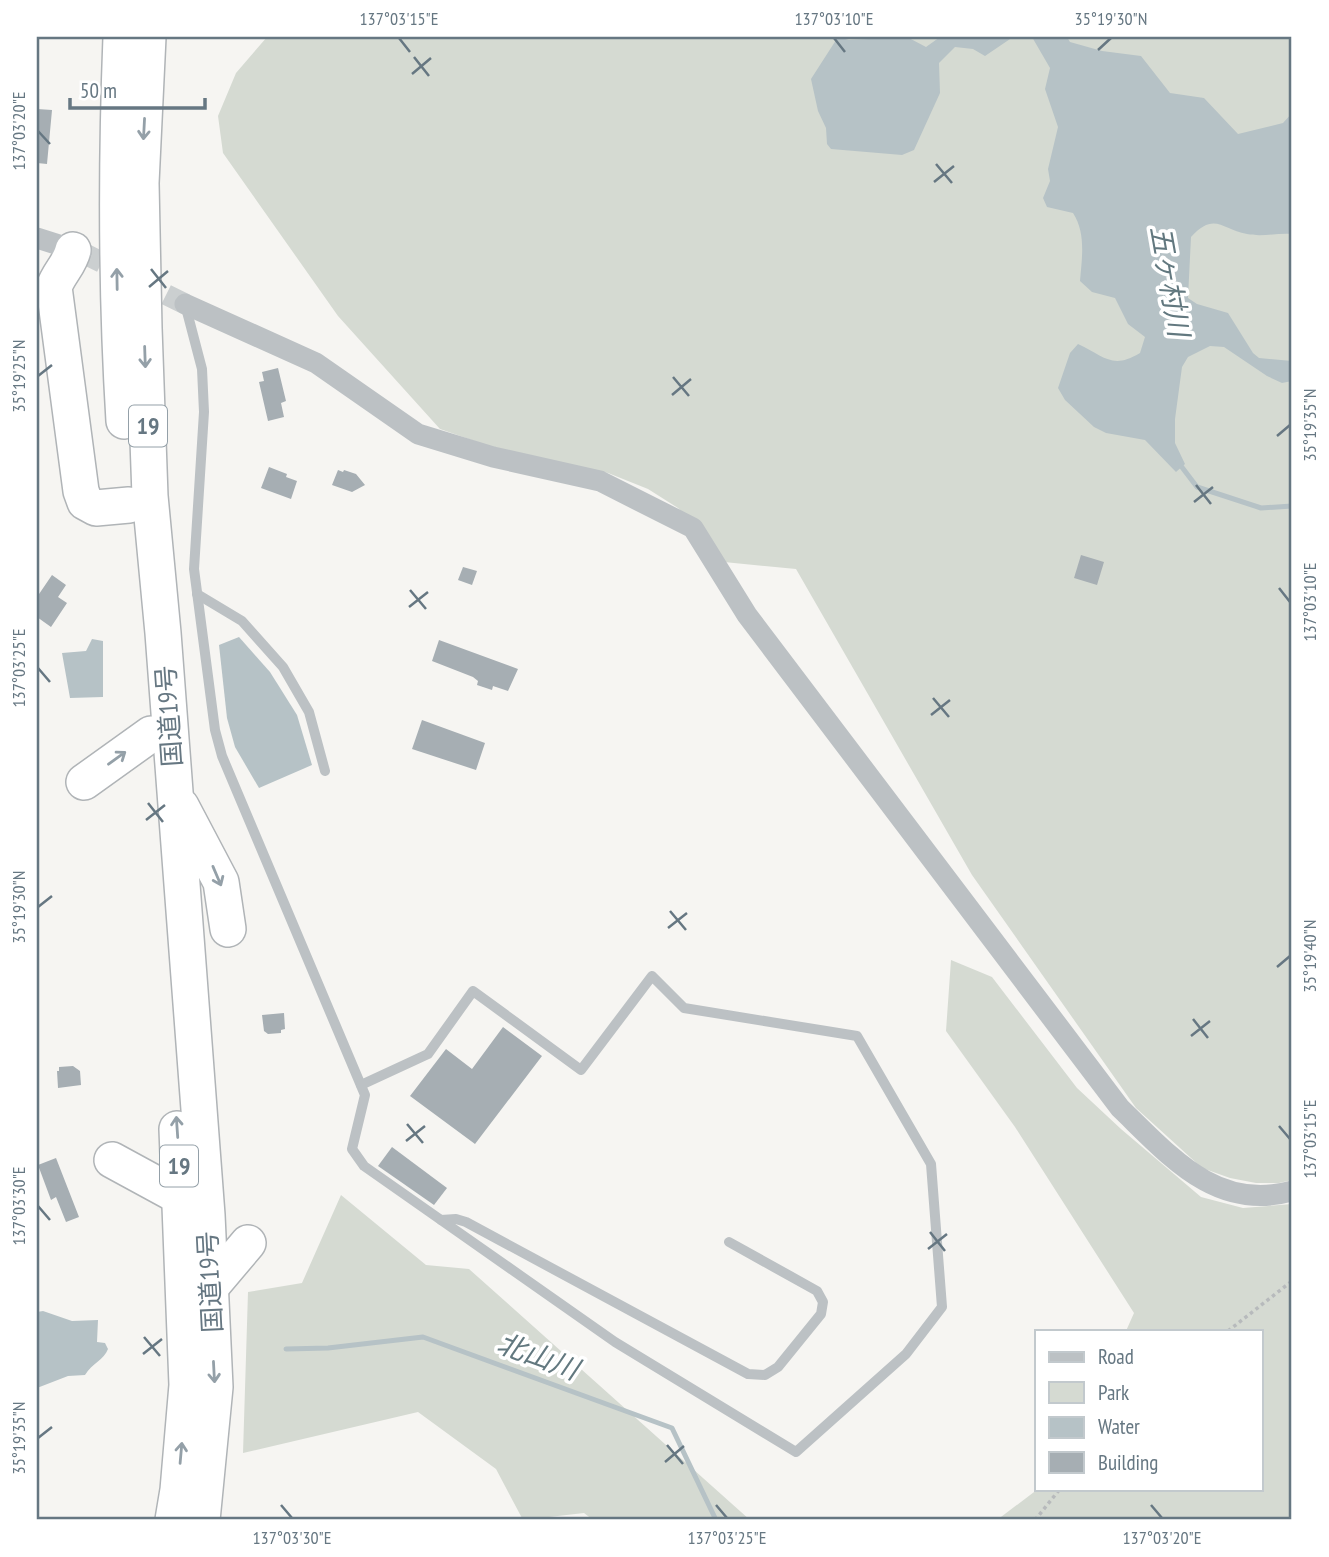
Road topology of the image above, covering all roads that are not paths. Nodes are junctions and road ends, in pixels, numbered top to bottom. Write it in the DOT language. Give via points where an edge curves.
graph roads {
  1 [pos="121,37"];
  2 [pos="148,37"];
  3 [pos="37,238"];
  4 [pos="78,251"];
  5 [pos="186,304"];
  6 [pos="129,505"];
  7 [pos="197,594"];
  8 [pos="151,734"];
  9 [pos="325,771"];
  10 [pos="84,782"];
  11 [pos="175,794"];
  12 [pos="228,929"];
  13 [pos="361,1085"];
  14 [pos="112,1160"];
  15 [pos="1292,1191"];
  16 [pos="180,1197"];
  17 [pos="441,1220"];
  18 [pos="729,1242"];
  19 [pos="248,1243"];
  20 [pos="210,1288"];
  21 [pos="173,1520"];
  22 [pos="202,1520"];
  6 -- 1 [label="highway, 国道19号 / 19, one-way" via="118,325 116,164"];
  2 -- 11 [label="highway, 国道19号 / 19, one-way" via="141,183 144,328 150,496"];
  3 -- 4 [label="street"];
  4 -- 6 [label="highway" via="54,287 81,491 85,502 96,508"];
  5 -- 7 [label="lane" via="202,369 204,412 194,569"];
  5 -- 15 [label="street" via="316,363 418,434 493,457 600,481 693,528 747,615 1120,1108 1204,1182 1237,1193 1274,1196"];
  6 -- 8 [label="highway, 国道19号 / 19"];
  7 -- 9 [label="lane" via="242,621 283,667 309,712"];
  7 -- 13 [label="lane" via="222,756"];
  10 -- 8 [label="highway, one-way"];
  16 -- 8 [label="highway, 国道19号 / 19, one-way"];
  11 -- 12 [label="highway, one-way" via="221,882"];
  11 -- 20 [label="highway, 国道19号 / 19"];
  13 -- 17 [label="lane" via="365,1095 352,1149 364,1166"];
  13 -- 17 [label="lane" via="428,1054 474,991 581,1070 652,975 684,1008 857,1036 931,1164 942,1307 906,1354 796,1452 615,1342"];
  14 -- 16 [label="highway"];
  21 -- 16 [label="highway, 国道19号 / 19, one-way" via="187,1385"];
  17 -- 18 [label="lane" via="466,1222 748,1374 765,1375 778,1367 821,1314 823,1302 817,1291"];
  19 -- 20 [label="highway"];
  20 -- 22 [label="highway, 国道19号 / 19, one-way" via="215,1387"];
}
